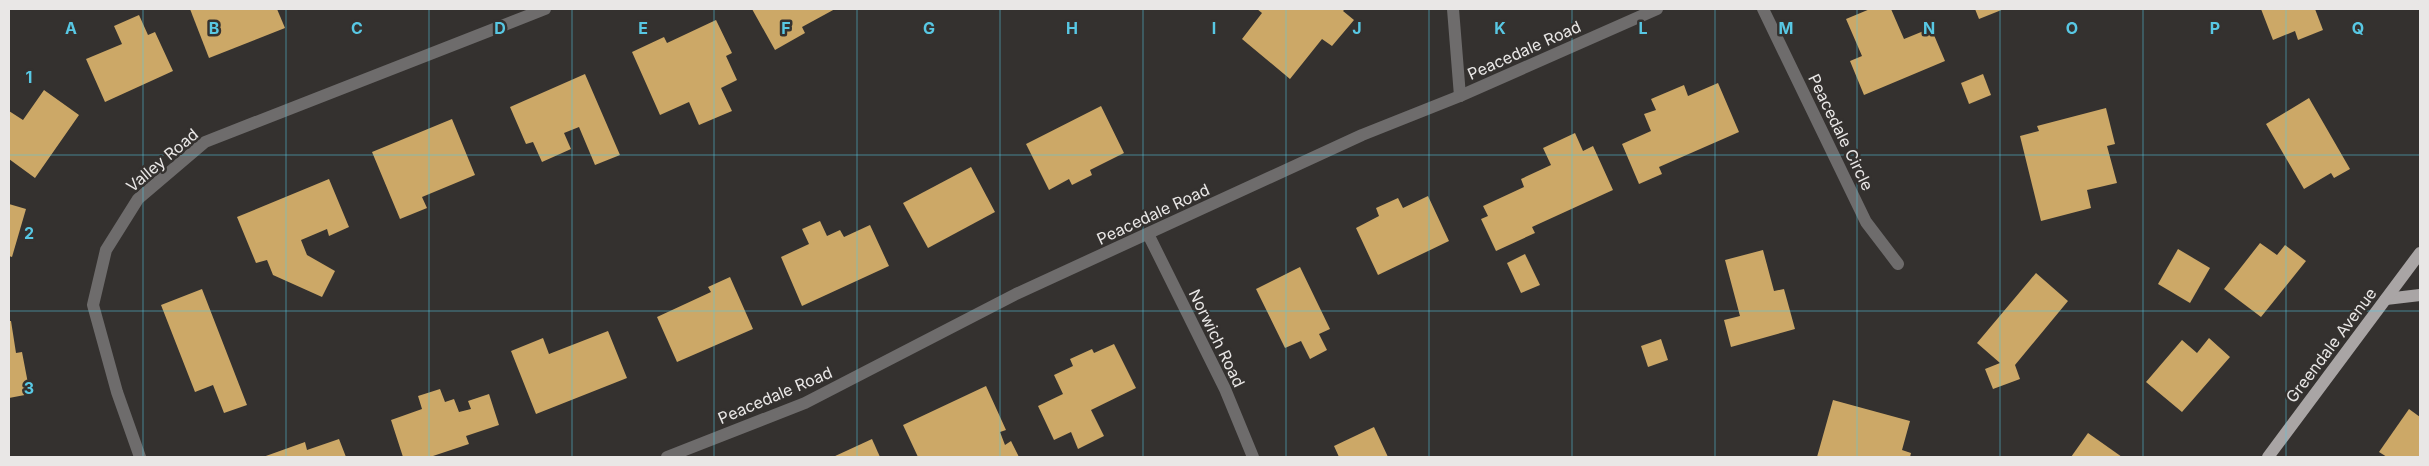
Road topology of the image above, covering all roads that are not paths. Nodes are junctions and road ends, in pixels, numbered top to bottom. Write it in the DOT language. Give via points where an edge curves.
graph roads {
  1 [pos="545,9"];
  2 [pos="1453,9"];
  3 [pos="1657,9"];
  4 [pos="1764,9"];
  5 [pos="1460,96"];
  6 [pos="1148,234"];
  7 [pos="2420,253"];
  8 [pos="1898,264"];
  9 [pos="2420,295"];
  10 [pos="2386,299"];
  11 [pos="140,457"];
  12 [pos="667,457"];
  13 [pos="1253,457"];
  14 [pos="2268,457"];
  1 -- 11 [label="street, Valley Road" via="205,142 138,199 106,250 92,305"];
  2 -- 5 [label="street"];
  3 -- 5 [label="street, Peacedale Road"];
  4 -- 8 [label="street, Peacedale Circle" via="1866,222"];
  5 -- 6 [label="street, Peacedale Road" via="1362,135"];
  6 -- 12 [label="street, Peacedale Road" via="1016,294 805,403"];
  6 -- 13 [label="street, Norwich Road" via="1225,389"];
  7 -- 10 [label="main road, Greendale Avenue"];
  9 -- 10 [label="main road"];
  10 -- 14 [label="main road, Greendale Avenue"];
}
